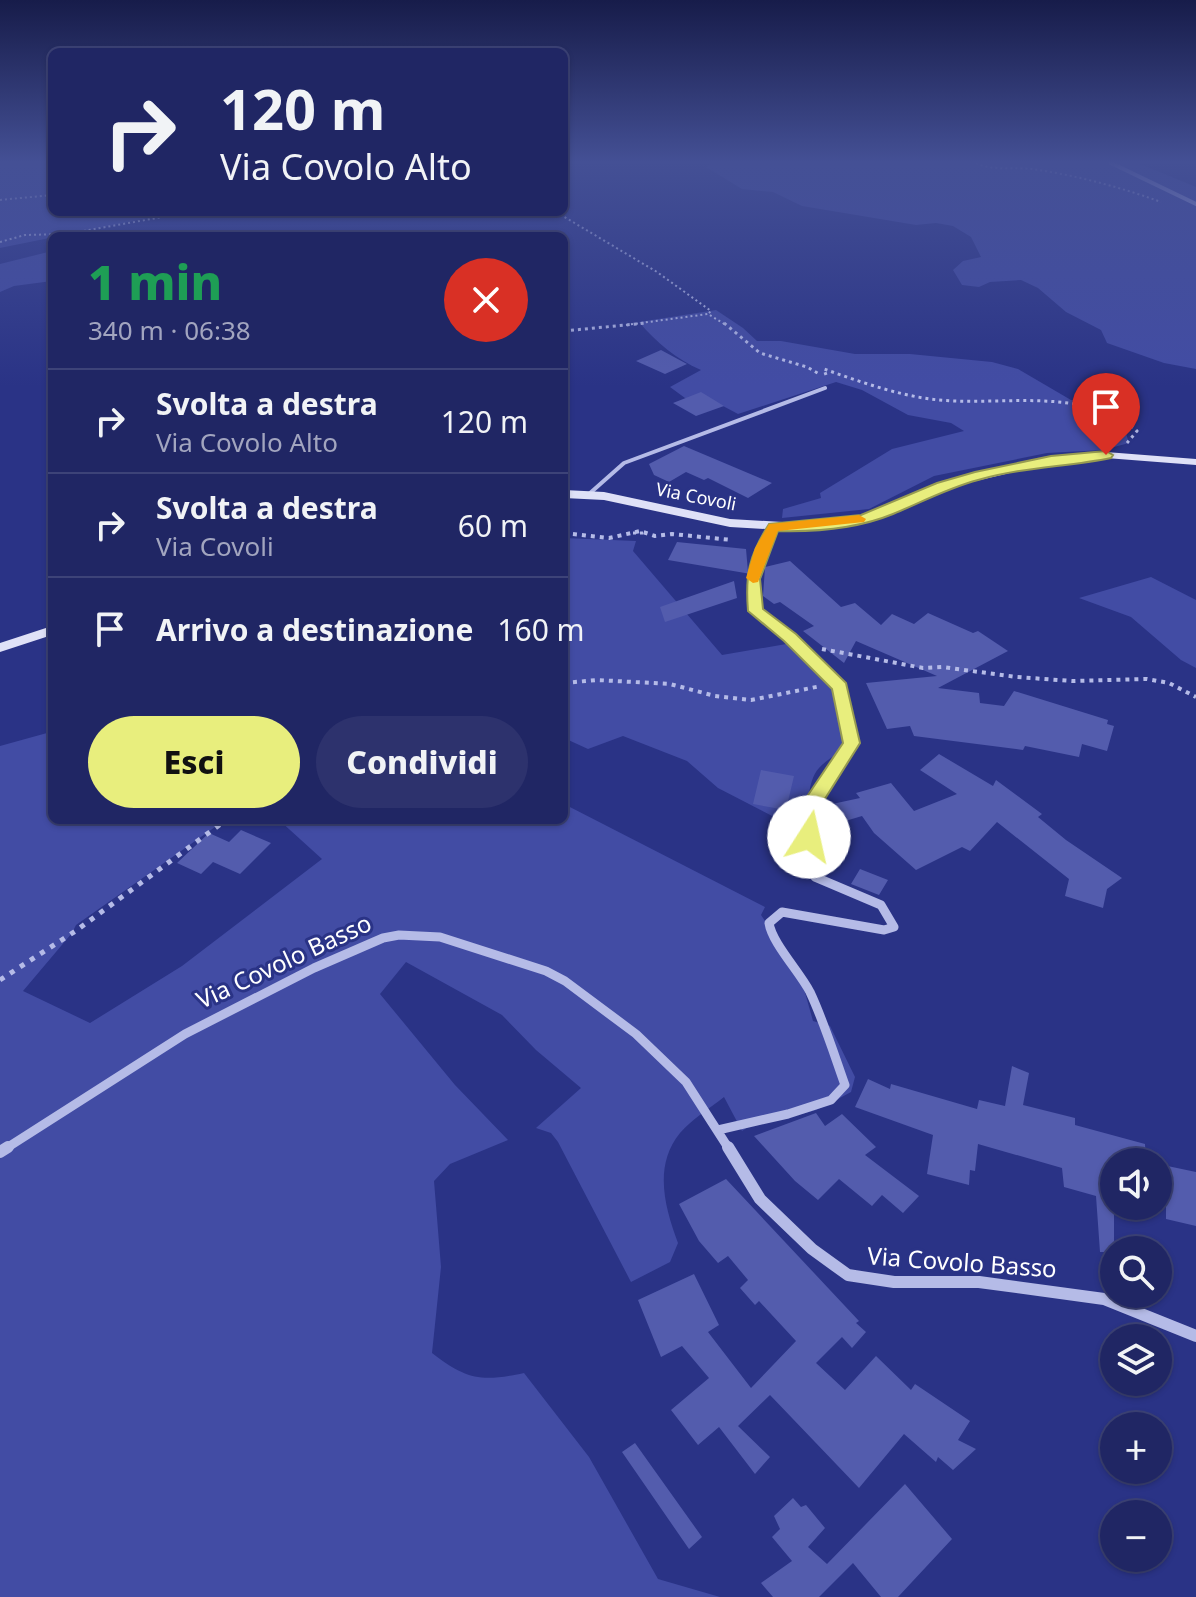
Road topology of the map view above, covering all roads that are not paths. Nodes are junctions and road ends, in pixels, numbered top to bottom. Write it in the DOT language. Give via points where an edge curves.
graph roads {
  1 [pos="825,388"];
  2 [pos="1196,462"];
  3 [pos="568,494"];
  4 [pos="589,494"];
  5 [pos="774,527"];
  6 [pos="48,631"];
  7 [pos="0,648"];
  8 [pos="718,1130"];
  9 [pos="0,1152"];
  10 [pos="1196,1336"];
  1 -- 4 [label="lane" via="624,463"];
  2 -- 5 [label="street, Via Covoli" via="1106,455 1042,462 942,486 862,519"];
  3 -- 4 [label="street, Via Covoli"];
  4 -- 5 [label="street, Via Covoli"];
  5 -- 8 [label="street" via="753,579 756,611 840,687 852,743 814,801 806,855 815,877 881,905 894,927 884,930 782,912 769,923 770,936 793,960 816,1002 845,1085 831,1100"];
  6 -- 7 [label="street"];
  8 -- 9 [label="street, Via Covolo Basso" via="686,1082 660,1055 565,981 451,939 399,935 361,945 185,1034"];
  8 -- 10 [label="street, Via Covolo Basso" via="760,1199 848,1275 894,1282 979,1282 1104,1299"];
}
